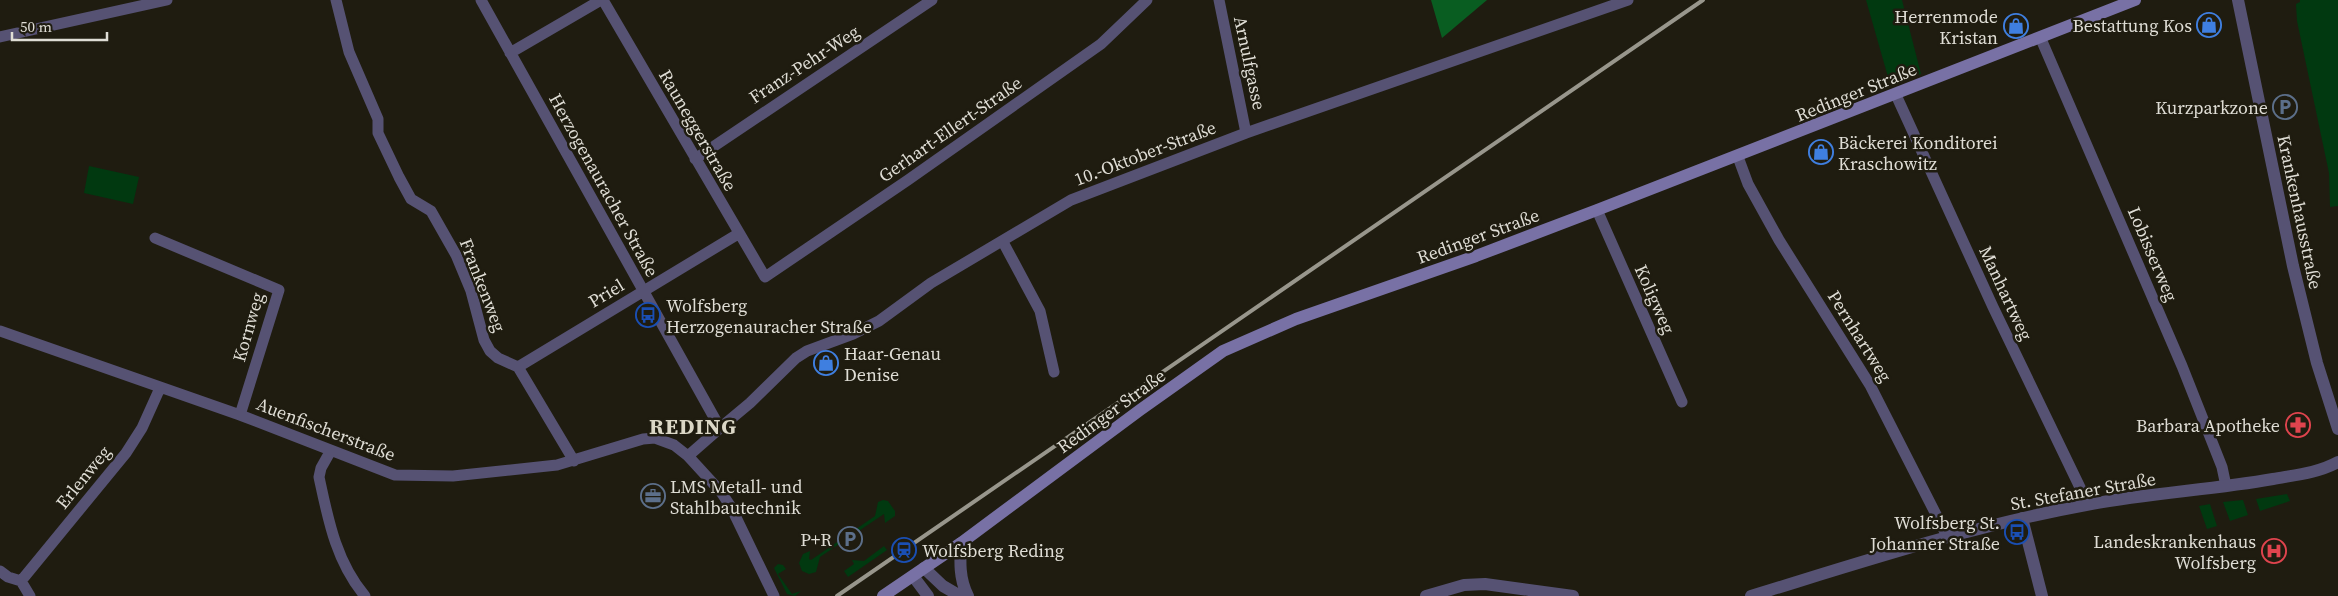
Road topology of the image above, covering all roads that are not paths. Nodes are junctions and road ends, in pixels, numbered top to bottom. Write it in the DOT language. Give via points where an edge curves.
graph roads {
  1 [pos="167,0"];
  2 [pos="336,0"];
  3 [pos="481,0"];
  4 [pos="602,0"];
  5 [pos="932,0"];
  6 [pos="1147,0"];
  7 [pos="1219,0"];
  8 [pos="1628,0"];
  9 [pos="2135,0"];
  10 [pos="2238,0"];
  11 [pos="0,37"];
  12 [pos="2041,38"];
  13 [pos="510,53"];
  14 [pos="1896,95"];
  15 [pos="1246,132"];
  16 [pos="1738,157"];
  17 [pos="695,159"];
  18 [pos="1597,210"];
  19 [pos="738,234"];
  20 [pos="155,238"];
  21 [pos="1003,242"];
  22 [pos="764,277"];
  23 [pos="644,291"];
  24 [pos="0,331"];
  25 [pos="518,367"];
  26 [pos="1054,372"];
  27 [pos="160,388"];
  28 [pos="1682,402"];
  29 [pos="240,415"];
  30 [pos="720,428"];
  31 [pos="2338,429"];
  32 [pos="330,452"];
  33 [pos="688,456"];
  34 [pos="574,461"];
  35 [pos="2338,462"];
  36 [pos="2226,486"];
  37 [pos="2088,504"];
  38 [pos="2022,518"];
  39 [pos="1947,536"];
  40 [pos="961,543"];
  41 [pos="924,568"];
  42 [pos="0,572"];
  43 [pos="912,576"];
  44 [pos="21,581"];
  45 [pos="30,596"];
  46 [pos="365,596"];
  47 [pos="774,596"];
  48 [pos="882,596"];
  49 [pos="928,596"];
  50 [pos="960,596"];
  51 [pos="968,596"];
  52 [pos="1426,596"];
  53 [pos="1573,596"];
  54 [pos="1751,596"];
  55 [pos="2042,596"];
  1 -- 11 [label="street"];
  2 -- 25 [label="street, Frankenweg" via="349,52 378,119 378,133 399,177 411,200 431,211 456,255 490,351"];
  3 -- 13 [label="street, Herzogenauracher Straße"];
  4 -- 13 [label="street"];
  4 -- 17 [label="street, Rauneggerstraße"];
  5 -- 17 [label="street, Franz-Pehr-Weg"];
  6 -- 22 [label="street, Gerhart-Ellert-Straße" via="1100,44"];
  7 -- 15 [label="street, Arnulfgasse"];
  8 -- 15 [label="street, 10.-Oktober-Straße"];
  9 -- 12 [label="main road, Redinger Straße"];
  10 -- 31 [label="street, Krankenhausstraße" via="2293,266 2317,363"];
  12 -- 14 [label="main road, Redinger Straße"];
  12 -- 36 [label="street, Lobisserweg" via="2182,366 2222,467"];
  13 -- 23 [label="street, Herzogenauracher Straße"];
  14 -- 16 [label="main road, Redinger Straße"];
  14 -- 37 [label="street, Manhartweg" via="1993,308"];
  15 -- 21 [label="street, 10.-Oktober-Straße" via="1071,200"];
  16 -- 18 [label="main road, Redinger Straße"];
  16 -- 39 [label="street, Pernhartweg" via="1748,184 1779,240 1870,385 1902,443"];
  17 -- 19 [label="street, Rauneggerstraße"];
  18 -- 28 [label="street, Koligweg"];
  18 -- 40 [label="main road, Redinger Straße" via="1296,318 1223,351"];
  19 -- 22 [label="street, Rauneggerstraße"];
  19 -- 23 [label="street, Priel"];
  20 -- 29 [label="street, Kornweg" via="278,290"];
  21 -- 26 [label="street" via="1040,311"];
  21 -- 30 [label="street, 10.-Oktober-Straße" via="931,283 879,321 796,358"];
  23 -- 25 [label="street, Priel"];
  23 -- 30 [label="street, Herzogenauracher Straße"];
  24 -- 27 [label="street, Auenfischerstraße"];
  25 -- 34 [label="street"];
  27 -- 29 [label="street, Auenfischerstraße"];
  27 -- 44 [label="street, Erlenweg" via="142,428 126,453"];
  29 -- 32 [label="street, Auenfischerstraße"];
  30 -- 33 [label="street"];
  32 -- 34 [label="street, Auenfischerstraße" via="396,475 452,476"];
  32 -- 46 [label="street" via="319,477 332,537"];
  33 -- 34 [label="street, Auenfischerstraße" via="668,441 649,438"];
  33 -- 47 [label="street, Auenfischerstraße" via="731,506"];
  35 -- 36 [label="street, St. Stefaner Straße" via="2327,468"];
  36 -- 37 [label="street, St. Stefaner Straße"];
  37 -- 38 [label="street, St. Stefaner Straße"];
  38 -- 39 [label="street, St. Stefaner Straße"];
  38 -- 55 [label="street"];
  39 -- 54 [label="street, St. Stefaner Straße"];
  40 -- 41 [label="main road, Redinger Straße"];
  40 -- 51 [label="street" via="960,566"];
  41 -- 43 [label="main road, Redinger Straße"];
  41 -- 50 [label="street" via="943,586"];
  42 -- 44 [label="street"];
  43 -- 48 [label="main road, Redinger Straße"];
  43 -- 49 [label="street"];
  44 -- 45 [label="street"];
  52 -- 53 [label="street" via="1464,585 1485,584"];
}
